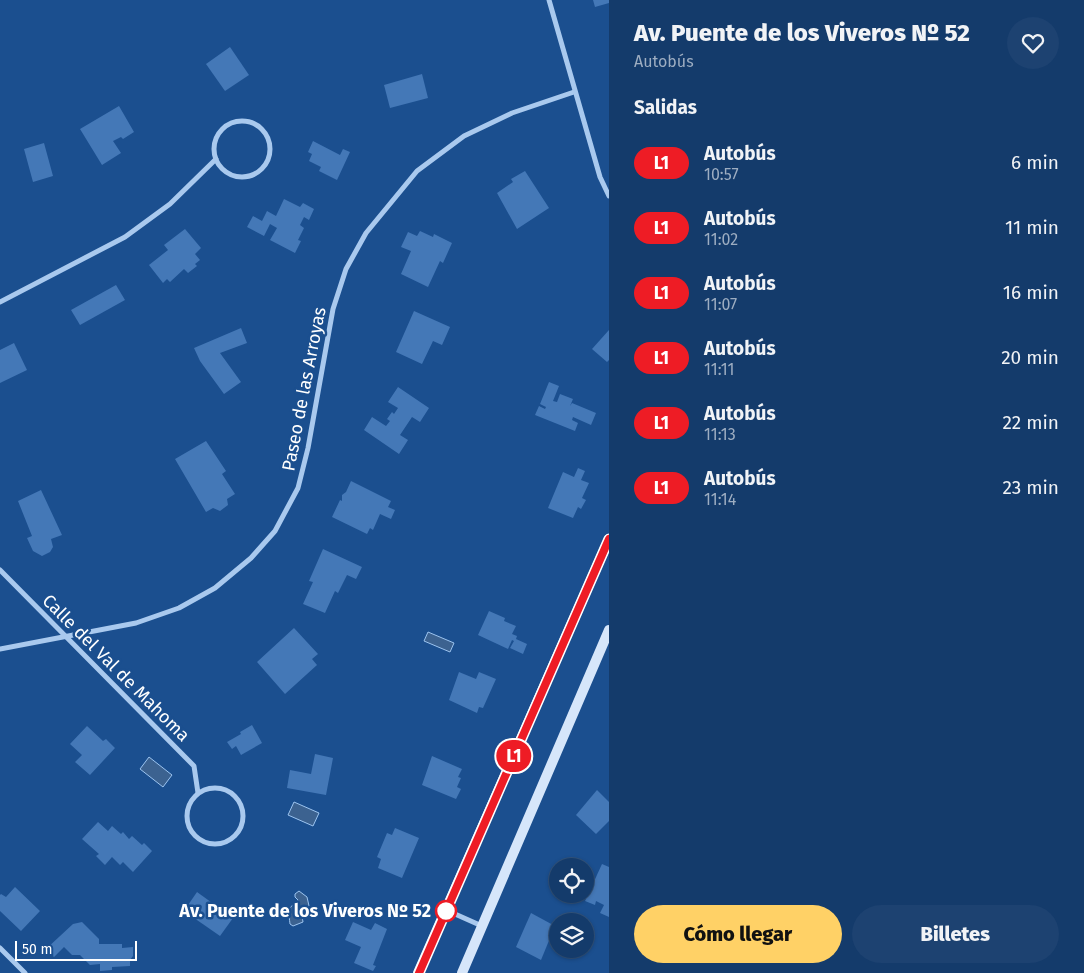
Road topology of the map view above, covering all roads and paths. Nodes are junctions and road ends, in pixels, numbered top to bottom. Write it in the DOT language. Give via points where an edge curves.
graph roads {
  1 [pos="548,0"];
  2 [pos="574,92"];
  3 [pos="216,159"];
  4 [pos="609,196"];
  5 [pos="0,302"];
  6 [pos="609,539"];
  7 [pos="605,560"];
  8 [pos="0,570"];
  9 [pos="609,630"];
  10 [pos="66,636"];
  11 [pos="0,649"];
  12 [pos="198,793"];
  13 [pos="446,910"];
  14 [pos="482,926"];
  15 [pos="0,948"];
  16 [pos="25,973"];
  17 [pos="418,973"];
  18 [pos="462,973"];
  1 -- 2 [label="street"];
  2 -- 4 [label="street" via="600,178"];
  2 -- 10 [label="street, Paseo de las Arroyas" via="512,113 464,136 417,171 366,234 346,269 333,309 298,488 275,531 251,558 215,588 179,608 136,623"];
  3 -- 3 [label="street" via="227,173 244,177 253,175 267,164 271,146 263,129 255,123 236,121 227,125 215,140"];
  3 -- 5 [label="street" via="170,204 125,237"];
  6 -- 7 [label="street"];
  7 -- 13 [label="street"];
  8 -- 10 [label="street, Calle del Val de Mahoma"];
  9 -- 14 [label="street"];
  10 -- 11 [label="street, Paseo de las Arroyas"];
  10 -- 12 [label="street, Calle del Val de Mahoma" via="194,766"];
  12 -- 12 [label="street" via="188,807 188,824 192,832 206,843 232,839 243,822 243,813 235,795 217,787"];
  13 -- 14 [label="street"];
  13 -- 17 [label="street"];
  14 -- 18 [label="street"];
  15 -- 16 [label="street"];
}
